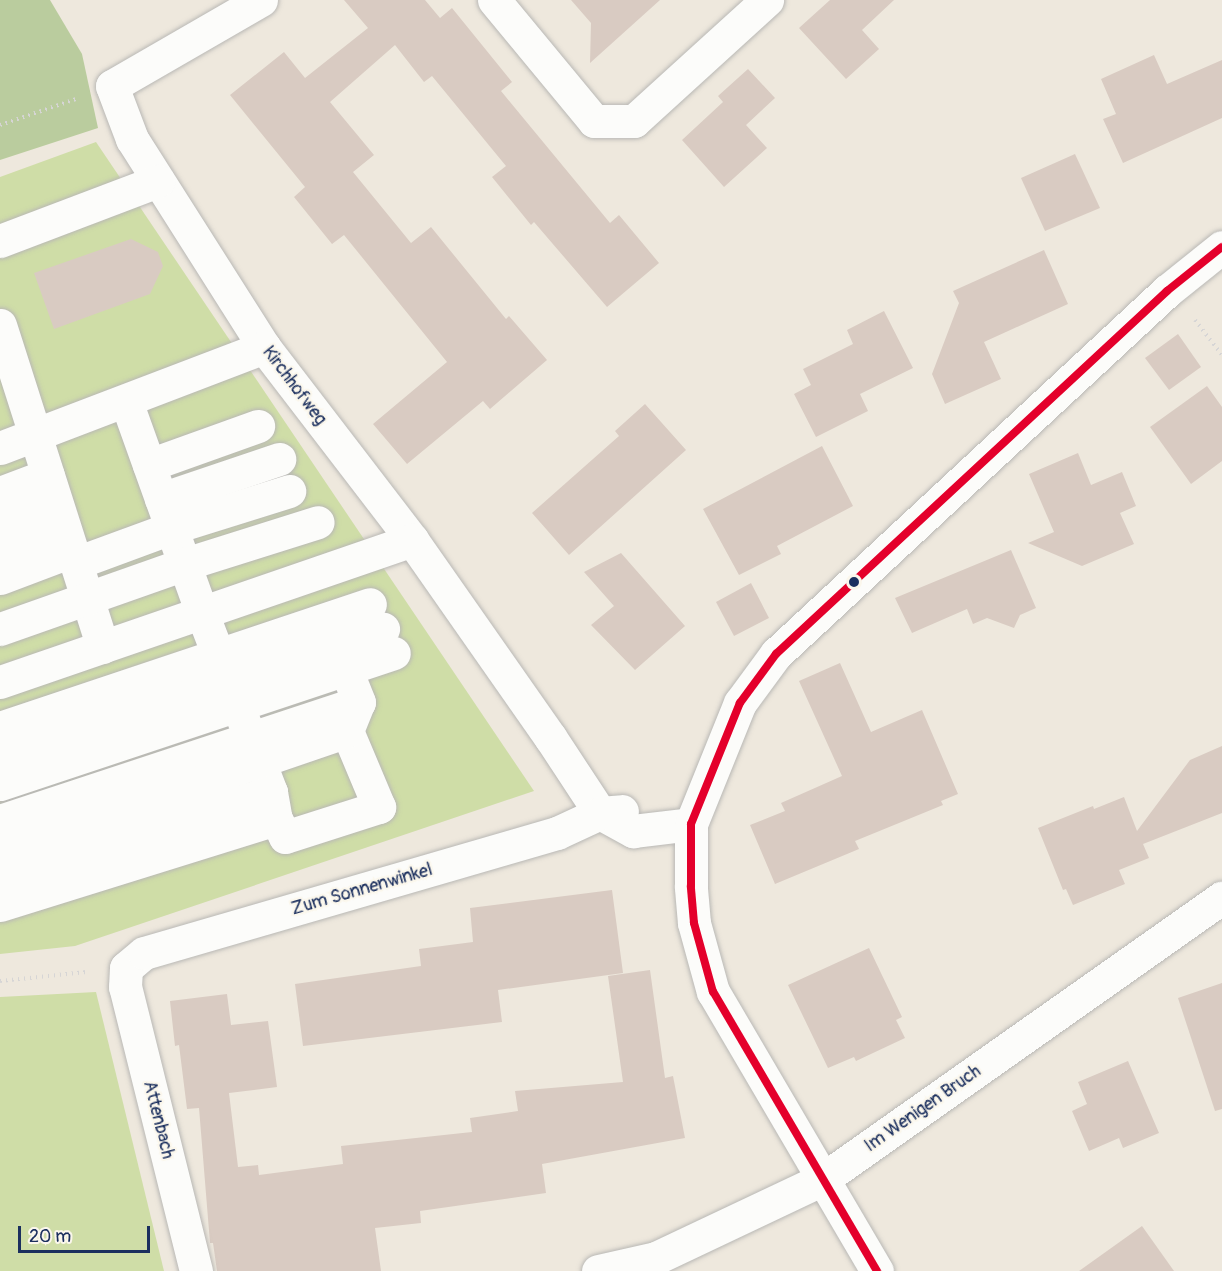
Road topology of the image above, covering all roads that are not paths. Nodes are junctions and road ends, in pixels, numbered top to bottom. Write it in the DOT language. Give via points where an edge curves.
graph roads {
  1 [pos="261,0"];
  2 [pos="494,0"];
  3 [pos="767,0"];
  4 [pos="158,181"];
  5 [pos="0,241"];
  6 [pos="1222,247"];
  7 [pos="0,325"];
  8 [pos="264,347"];
  9 [pos="126,401"];
  10 [pos="35,435"];
  11 [pos="0,448"];
  12 [pos="285,474"];
  13 [pos="0,493"];
  14 [pos="167,513"];
  15 [pos="0,522"];
  16 [pos="412,540"];
  17 [pos="69,543"];
  18 [pos="0,551"];
  19 [pos="0,579"];
  20 [pos="0,608"];
  21 [pos="202,613"];
  22 [pos="0,629"];
  23 [pos="382,629"];
  24 [pos="103,647"];
  25 [pos="218,653"];
  26 [pos="346,670"];
  27 [pos="0,682"];
  28 [pos="233,694"];
  29 [pos="353,717"];
  30 [pos="0,728"];
  31 [pos="254,749"];
  32 [pos="0,760"];
  33 [pos="0,784"];
  34 [pos="273,805"];
  35 [pos="600,813"];
  36 [pos="0,820"];
  37 [pos="691,824"];
  38 [pos="0,850"];
  39 [pos="1,895"];
  40 [pos="1222,898"];
  41 [pos="126,968"];
  42 [pos="823,1179"];
  43 [pos="196,1271"];
  44 [pos="598,1271"];
  45 [pos="877,1271"];
  1 -- 4 [label="street, Kirchhofweg" via="112,86 132,138"];
  2 -- 3 [label="street" via="594,121 634,121"];
  4 -- 5 [label="street"];
  4 -- 8 [label="street, Kirchhofweg"];
  6 -- 37 [label="street" via="1167,291 776,654 740,703"];
  7 -- 10 [label="street"];
  8 -- 9 [label="street"];
  8 -- 16 [label="street, Kirchhofweg"];
  9 -- 10 [label="street"];
  9 -- 14 [label="street"];
  10 -- 11 [label="street"];
  10 -- 17 [label="street"];
  12 -- 14 [label="street"];
  12 -- 14 [label="street"];
  12 -- 14 [label="street"];
  13 -- 17 [label="street"];
  14 -- 17 [label="street"];
  14 -- 17 [label="street"];
  14 -- 21 [label="street"];
  15 -- 17 [label="street"];
  16 -- 21 [label="street"];
  16 -- 35 [label="street, Kirchhofweg"];
  17 -- 18 [label="street"];
  17 -- 19 [label="street"];
  17 -- 20 [label="street"];
  17 -- 22 [label="street"];
  17 -- 24 [label="street"];
  21 -- 24 [label="street"];
  21 -- 25 [label="street"];
  23 -- 25 [label="street"];
  23 -- 26 [label="street"];
  23 -- 28 [label="street"];
  24 -- 27 [label="street"];
  25 -- 28 [label="street"];
  25 -- 30 [label="street"];
  26 -- 28 [label="street"];
  26 -- 29 [label="street"];
  28 -- 31 [label="street"];
  28 -- 32 [label="street"];
  28 -- 33 [label="street"];
  29 -- 31 [label="street"];
  29 -- 34 [label="street" via="379,807 285,837"];
  31 -- 34 [label="street"];
  31 -- 36 [label="street"];
  31 -- 38 [label="street"];
  34 -- 39 [label="street"];
  35 -- 37 [label="street" via="635,810"];
  35 -- 41 [label="street, Zum Sonnenwinkel" via="557,833 144,953"];
  37 -- 42 [label="street" via="694,923 713,992"];
  40 -- 42 [label="street, Im Wenigen Bruch"];
  41 -- 43 [label="street, Attenbach" via="125,987"];
  42 -- 44 [label="street, Im Wenigen Bruch" via="656,1258"];
  42 -- 45 [label="street"];
}
